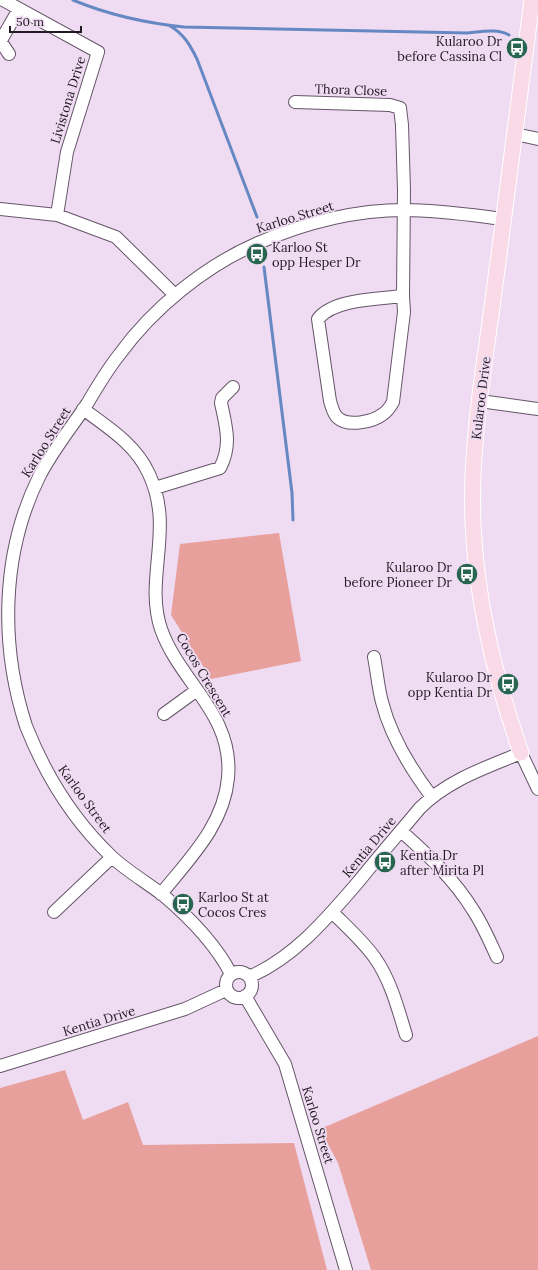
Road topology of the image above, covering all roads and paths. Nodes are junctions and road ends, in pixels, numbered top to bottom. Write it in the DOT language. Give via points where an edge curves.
graph roads {
  1 [pos="3,0"];
  2 [pos="532,0"];
  3 [pos="19,9"];
  4 [pos="0,42"];
  5 [pos="9,54"];
  6 [pos="295,102"];
  7 [pos="515,134"];
  8 [pos="538,139"];
  9 [pos="0,209"];
  10 [pos="404,210"];
  11 [pos="57,215"];
  12 [pos="504,219"];
  13 [pos="175,295"];
  14 [pos="403,296"];
  15 [pos="233,387"];
  16 [pos="480,401"];
  17 [pos="83,409"];
  18 [pos="538,409"];
  19 [pos="156,488"];
  20 [pos="374,657"];
  21 [pos="197,690"];
  22 [pos="164,714"];
  23 [pos="521,753"];
  24 [pos="538,789"];
  25 [pos="432,797"];
  26 [pos="401,831"];
  27 [pos="112,857"];
  28 [pos="161,894"];
  29 [pos="54,912"];
  30 [pos="332,912"];
  31 [pos="497,957"];
  32 [pos="231,974"];
  33 [pos="249,977"];
  34 [pos="226,990"];
  35 [pos="245,996"];
  36 [pos="406,1035"];
  37 [pos="0,1066"];
  38 [pos="346,1270"];
  1 -- 3 [label="street, Livistona Drive"];
  2 -- 7 [label="main road, Kularoo Drive"];
  3 -- 4 [label="street"];
  3 -- 11 [label="street, Livistona Drive" via="98,52 67,152"];
  4 -- 5 [label="street"];
  6 -- 10 [label="street, Thora Close" via="390,105 400,108"];
  7 -- 8 [label="street"];
  7 -- 12 [label="main road, Kularoo Drive"];
  9 -- 11 [label="street"];
  10 -- 12 [label="street, Karloo Street" via="450,212"];
  10 -- 13 [label="street, Karloo Street" via="329,219 277,235 229,258"];
  10 -- 14 [label="street"];
  11 -- 13 [label="street" via="116,237"];
  12 -- 16 [label="main road, Kularoo Drive"];
  13 -- 17 [label="street, Karloo Street" via="119,354"];
  14 -- 14 [label="street" via="344,304 330,309 318,319 330,401 338,419 346,422 374,419 388,411 393,402 404,312"];
  15 -- 19 [label="street" via="222,398 221,403 228,445 220,468"];
  16 -- 18 [label="street"];
  16 -- 23 [label="main road, Kularoo Drive" via="473,472 477,577 487,636 506,711"];
  17 -- 19 [label="street, Cocos Crescent" via="122,438 138,456"];
  17 -- 27 [label="street, Karloo Street" via="40,475 17,534 8,578 7,645 16,695 36,751 70,807"];
  19 -- 21 [label="street, Cocos Crescent" via="161,527 156,600 158,616 166,641"];
  20 -- 25 [label="street" via="382,702 392,730 405,759"];
  21 -- 22 [label="street"];
  21 -- 28 [label="street, Cocos Crescent" via="216,717 225,740 228,778 225,797 210,831"];
  23 -- 24 [label="street, Kularoo Drive"];
  23 -- 25 [label="street, Kentia Drive" via="466,776"];
  25 -- 26 [label="street, Kentia Drive"];
  26 -- 30 [label="street, Kentia Drive"];
  26 -- 31 [label="street" via="433,859 461,891"];
  27 -- 28 [label="street, Karloo Street"];
  27 -- 29 [label="street"];
  28 -- 32 [label="street, Karloo Street" via="204,935 224,960"];
  30 -- 33 [label="street, Kentia Drive" via="283,958"];
  30 -- 36 [label="street" via="375,958 396,1001"];
  32 -- 33 [label="street" via="241,972"];
  32 -- 34 [label="street" via="226,981"];
  33 -- 35 [label="street" via="251,987"];
  34 -- 35 [label="street" via="234,997"];
  34 -- 37 [label="street, Kentia Drive" via="185,1009"];
  35 -- 38 [label="street, Karloo Street" via="285,1064"];
}
